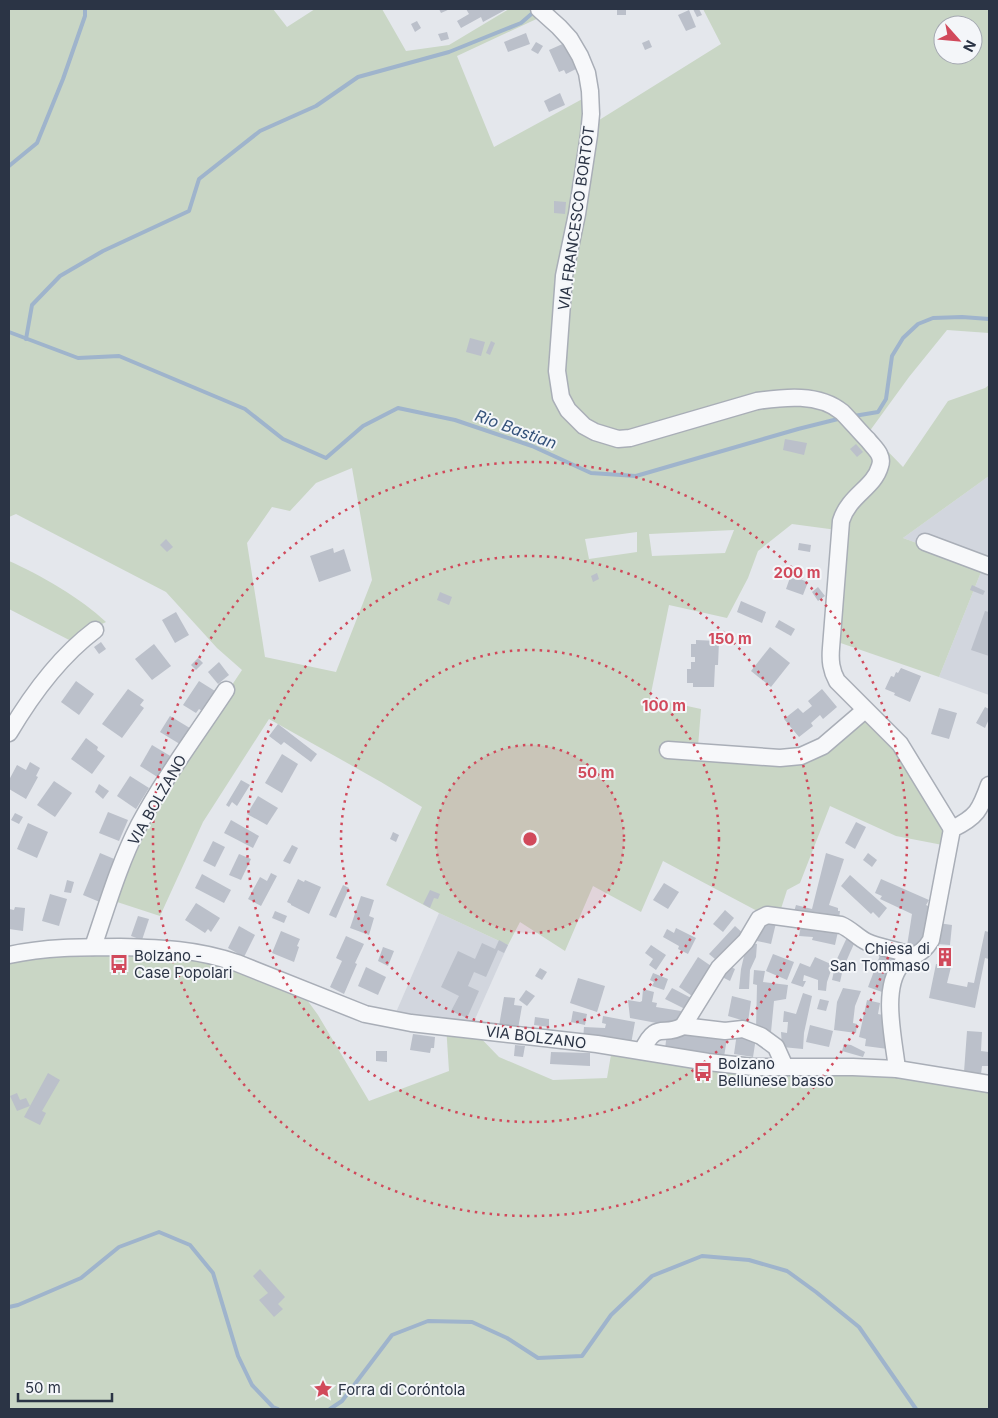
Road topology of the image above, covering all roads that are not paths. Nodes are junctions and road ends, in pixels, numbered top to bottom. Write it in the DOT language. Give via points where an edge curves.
graph roads {
  1 [pos="540,10"];
  2 [pos="925,542"];
  3 [pos="989,566"];
  4 [pos="96,630"];
  5 [pos="226,690"];
  6 [pos="865,710"];
  7 [pos="9,733"];
  8 [pos="668,750"];
  9 [pos="989,785"];
  10 [pos="952,829"];
  11 [pos="94,947"];
  12 [pos="9,955"];
  13 [pos="913,957"];
  14 [pos="683,1026"];
  15 [pos="642,1051"];
  16 [pos="785,1066"];
  17 [pos="897,1069"];
  18 [pos="989,1084"];
  1 -- 6 [label="street, VIA FRANCESCO BORTOT" via="570,39 587,73 590,90 589,135 564,276 557,371 561,397 568,410 584,426 618,438 639,436 776,398 807,398 831,405 856,426 879,454 881,462 875,478 851,501 841,521 830,662 837,682"];
  2 -- 3 [label="street"];
  4 -- 7 [label="street" via="54,669"];
  5 -- 11 [label="street, VIA BOLZANO" via="139,825 113,888"];
  6 -- 8 [label="street" via="823,746 796,757"];
  6 -- 10 [label="street, VIA FRANCESCO BORTOT" via="900,744"];
  9 -- 10 [label="street" via="977,813"];
  10 -- 13 [label="street" via="931,940 926,949"];
  11 -- 12 [label="street, VIA BOLZANO" via="51,948"];
  11 -- 15 [label="street, VIA BOLZANO" via="204,953 382,1018"];
  13 -- 14 [label="street" via="869,943 841,925 763,916 746,941 718,968"];
  13 -- 17 [label="street" via="898,969 891,992"];
  14 -- 15 [label="street" via="654,1033"];
  14 -- 16 [label="street" via="743,1029 776,1047"];
  15 -- 16 [label="street, VIA BOLZANO" via="735,1065"];
  16 -- 17 [label="street, VIA BOLZANO"];
  17 -- 18 [label="street, VIA BOLZANO"];
}
